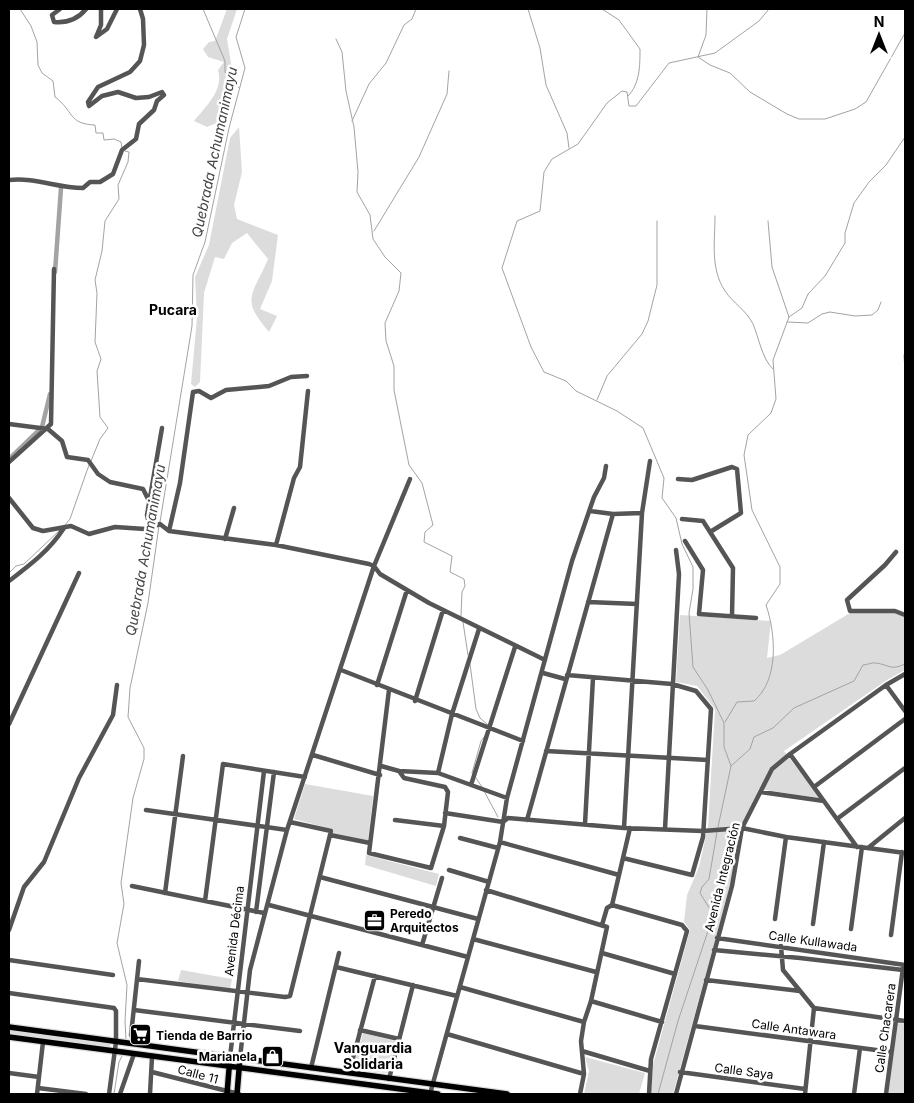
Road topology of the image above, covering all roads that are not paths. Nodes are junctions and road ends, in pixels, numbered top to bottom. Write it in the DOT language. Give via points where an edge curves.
graph roads {
  1 [pos="60,9"];
  2 [pos="86,9"];
  3 [pos="101,9"];
  4 [pos="117,9"];
  5 [pos="140,9"];
  6 [pos="9,180"];
  7 [pos="54,269"];
  8 [pos="307,376"];
  9 [pos="308,390"];
  10 [pos="9,424"];
  11 [pos="162,428"];
  12 [pos="48,429"];
  13 [pos="650,461"];
  14 [pos="9,462"];
  15 [pos="606,466"];
  16 [pos="410,478"];
  17 [pos="678,479"];
  18 [pos="9,498"];
  19 [pos="150,503"];
  20 [pos="234,508"];
  21 [pos="590,511"];
  22 [pos="642,513"];
  23 [pos="613,514"];
  24 [pos="682,519"];
  25 [pos="64,528"];
  26 [pos="150,528"];
  27 [pos="169,531"];
  28 [pos="710,532"];
  29 [pos="225,539"];
  30 [pos="685,541"];
  31 [pos="276,545"];
  32 [pos="676,550"];
  33 [pos="896,552"];
  34 [pos="374,566"];
  35 [pos="78,573"];
  36 [pos="9,581"];
  37 [pos="407,590"];
  38 [pos="588,602"];
  39 [pos="637,604"];
  40 [pos="443,610"];
  41 [pos="905,615"];
  42 [pos="732,616"];
  43 [pos="756,618"];
  44 [pos="480,629"];
  45 [pos="515,646"];
  46 [pos="545,660"];
  47 [pos="340,670"];
  48 [pos="543,673"];
  49 [pos="905,674"];
  50 [pos="566,677"];
  51 [pos="593,678"];
  52 [pos="633,682"];
  53 [pos="672,684"];
  54 [pos="886,684"];
  55 [pos="117,685"];
  56 [pos="377,685"];
  57 [pos="389,690"];
  58 [pos="415,701"];
  59 [pos="905,711"];
  60 [pos="452,714"];
  61 [pos="905,719"];
  62 [pos="9,724"];
  63 [pos="490,729"];
  64 [pos="523,742"];
  65 [pos="546,752"];
  66 [pos="589,754"];
  67 [pos="790,754"];
  68 [pos="313,755"];
  69 [pos="183,756"];
  70 [pos="628,756"];
  71 [pos="668,758"];
  72 [pos="708,760"];
  73 [pos="381,766"];
  74 [pos="905,768"];
  75 [pos="264,771"];
  76 [pos="399,771"];
  77 [pos="274,772"];
  78 [pos="438,773"];
  79 [pos="380,775"];
  80 [pos="305,777"];
  81 [pos="472,785"];
  82 [pos="814,787"];
  83 [pos="761,792"];
  84 [pos="507,798"];
  85 [pos="824,801"];
  86 [pos="146,810"];
  87 [pos="445,813"];
  88 [pos="176,815"];
  89 [pos="905,818"];
  90 [pos="838,819"];
  91 [pos="216,820"];
  92 [pos="395,820"];
  93 [pos="527,820"];
  94 [pos="290,822"];
  95 [pos="503,822"];
  96 [pos="585,824"];
  97 [pos="256,826"];
  98 [pos="444,826"];
  99 [pos="267,828"];
  100 [pos="624,828"];
  101 [pos="630,828"];
  102 [pos="742,828"];
  103 [pos="665,829"];
  104 [pos="287,830"];
  105 [pos="703,831"];
  106 [pos="330,835"];
  107 [pos="786,837"];
  108 [pos="460,838"];
  109 [pos="500,842"];
  110 [pos="824,842"];
  111 [pos="370,843"];
  112 [pos="862,847"];
  113 [pos="498,848"];
  114 [pos="904,853"];
  115 [pos="623,858"];
  116 [pos="449,870"];
  117 [pos="619,875"];
  118 [pos="320,876"];
  119 [pos="442,878"];
  120 [pos="489,882"];
  121 [pos="132,886"];
  122 [pos="486,890"];
  123 [pos="165,893"];
  124 [pos="205,901"];
  125 [pos="268,905"];
  126 [pos="612,905"];
  127 [pos="433,907"];
  128 [pos="247,910"];
  129 [pos="256,912"];
  130 [pos="264,913"];
  131 [pos="310,916"];
  132 [pos="478,919"];
  133 [pos="776,919"];
  134 [pos="813,924"];
  135 [pos="602,925"];
  136 [pos="851,929"];
  137 [pos="9,930"];
  138 [pos="890,935"];
  139 [pos="717,938"];
  140 [pos="473,939"];
  141 [pos="422,946"];
  142 [pos="781,946"];
  143 [pos="714,950"];
  144 [pos="339,953"];
  145 [pos="602,953"];
  146 [pos="468,957"];
  147 [pos="782,957"];
  148 [pos="9,960"];
  149 [pos="139,961"];
  150 [pos="336,967"];
  151 [pos="904,967"];
  152 [pos="596,972"];
  153 [pos="675,974"];
  154 [pos="113,975"];
  155 [pos="375,976"];
  156 [pos="137,978"];
  157 [pos="706,980"];
  158 [pos="413,985"];
  159 [pos="460,987"];
  160 [pos="236,991"];
  161 [pos="800,991"];
  162 [pos="9,992"];
  163 [pos="246,993"];
  164 [pos="457,996"];
  165 [pos="592,1002"];
  166 [pos="814,1008"];
  167 [pos="134,1010"];
  168 [pos="896,1019"];
  169 [pos="905,1021"];
  170 [pos="584,1022"];
  171 [pos="662,1022"];
  172 [pos="234,1024"];
  173 [pos="243,1025"];
  174 [pos="695,1026"];
  175 [pos="9,1027"];
  176 [pos="360,1030"];
  177 [pos="300,1031"];
  178 [pos="447,1034"];
  179 [pos="9,1037"];
  180 [pos="399,1039"];
  181 [pos="43,1042"];
  182 [pos="119,1042"];
  183 [pos="810,1042"];
  184 [pos="133,1044"];
  185 [pos="860,1048"];
  186 [pos="582,1051"];
  187 [pos="118,1052"];
  188 [pos="891,1052"];
  189 [pos="132,1054"];
  190 [pos="152,1057"];
  191 [pos="230,1057"];
  192 [pos="240,1058"];
  193 [pos="230,1067"];
  194 [pos="239,1068"];
  195 [pos="311,1068"];
  196 [pos="650,1071"];
  197 [pos="152,1072"];
  198 [pos="680,1072"];
  199 [pos="9,1073"];
  200 [pos="349,1073"];
  201 [pos="584,1074"];
  202 [pos="39,1076"];
  203 [pos="389,1079"];
  204 [pos="432,1085"];
  205 [pos="38,1088"];
  206 [pos="805,1092"];
  207 [pos="227,1093"];
  208 [pos="37,1094"];
  209 [pos="86,1094"];
  210 [pos="109,1094"];
  211 [pos="120,1094"];
  212 [pos="150,1094"];
  213 [pos="238,1094"];
  214 [pos="430,1094"];
  215 [pos="438,1094"];
  216 [pos="507,1094"];
  217 [pos="580,1094"];
  218 [pos="649,1094"];
  219 [pos="676,1094"];
  220 [pos="854,1094"];
  221 [pos="886,1094"];
  1 -- 2 [label="street" via="52,15 54,22 66,22"];
  3 -- 4 [label="street" via="101,25 96,37 107,29"];
  5 -- 6 [label="street" via="143,55 133,70 96,89 89,106 102,96 118,92 136,98 162,92 164,95 139,124 136,139 122,150 114,174 100,182 90,182 83,188 48,185 40,180"];
  7 -- 12 [label="street" via="51,424"];
  8 -- 27 [label="street" via="291,377 269,386 226,390 211,398 199,391 192,392 180,483"];
  9 -- 31 [label="street" via="300,467"];
  10 -- 12 [label="street"];
  11 -- 19 [label="street"];
  12 -- 14 [label="street"];
  12 -- 19 [label="street" via="62,440 67,457 88,460 98,474 110,482 142,489"];
  13 -- 22 [label="street"];
  15 -- 21 [label="street"];
  16 -- 34 [label="street, Avenida Décima"];
  17 -- 28 [label="street" via="692,480 732,467 737,469 741,513"];
  18 -- 25 [label="street" via="32,528 43,531"];
  19 -- 26 [label="street" via="147,515"];
  20 -- 29 [label="street"];
  21 -- 23 [label="street"];
  21 -- 46 [label="street" via="572,561"];
  22 -- 23 [label="street"];
  22 -- 39 [label="street"];
  23 -- 38 [label="street"];
  24 -- 28 [label="street" via="703,520"];
  25 -- 26 [label="street" via="71,526 89,534 114,527"];
  25 -- 36 [label="street" via="38,559"];
  26 -- 27 [label="street" via="160,524"];
  27 -- 29 [label="street"];
  28 -- 42 [label="street" via="733,568"];
  29 -- 31 [label="street"];
  30 -- 42 [label="street" via="703,570 699,614"];
  31 -- 34 [label="street"];
  32 -- 53 [label="street" via="680,574"];
  33 -- 41 [label="street" via="847,600 850,611 895,611"];
  34 -- 37 [label="street" via="380,574"];
  34 -- 47 [label="street, Avenida Décima"];
  35 -- 62 [label="street"];
  37 -- 40 [label="street"];
  37 -- 56 [label="street"];
  38 -- 39 [label="street"];
  38 -- 50 [label="street"];
  39 -- 52 [label="street"];
  40 -- 44 [label="street"];
  40 -- 58 [label="street"];
  42 -- 43 [label="street"];
  44 -- 45 [label="street"];
  44 -- 60 [label="street"];
  45 -- 46 [label="street"];
  45 -- 63 [label="street"];
  46 -- 48 [label="street"];
  47 -- 56 [label="street"];
  47 -- 68 [label="street, Avenida Décima"];
  48 -- 50 [label="street"];
  48 -- 64 [label="street"];
  49 -- 54 [label="street, Avenida Integración"];
  50 -- 51 [label="street"];
  50 -- 65 [label="street"];
  51 -- 52 [label="street"];
  51 -- 66 [label="street"];
  52 -- 53 [label="street"];
  52 -- 70 [label="street"];
  53 -- 71 [label="street"];
  53 -- 72 [label="street" via="696,691 711,709"];
  54 -- 59 [label="street"];
  54 -- 67 [label="street, Avenida Integración"];
  55 -- 137 [label="street" via="113,714 79,778 44,862 24,887"];
  56 -- 57 [label="street"];
  57 -- 58 [label="street"];
  57 -- 73 [label="street"];
  58 -- 60 [label="street"];
  60 -- 63 [label="street"];
  60 -- 78 [label="street"];
  61 -- 82 [label="street"];
  63 -- 64 [label="street"];
  63 -- 81 [label="street"];
  64 -- 84 [label="street"];
  65 -- 66 [label="street"];
  65 -- 93 [label="street"];
  66 -- 70 [label="street"];
  66 -- 96 [label="street"];
  67 -- 82 [label="street"];
  67 -- 83 [label="street, Avenida Integración" via="772,769"];
  68 -- 79 [label="street"];
  68 -- 80 [label="street, Avenida Décima"];
  69 -- 88 [label="street"];
  70 -- 71 [label="street"];
  70 -- 100 [label="street"];
  71 -- 72 [label="street"];
  71 -- 103 [label="street"];
  72 -- 105 [label="street"];
  73 -- 76 [label="street"];
  73 -- 79 [label="street"];
  74 -- 90 [label="street"];
  75 -- 77 [label="street"];
  75 -- 91 [label="street" via="223,764"];
  75 -- 97 [label="street, Avenida Décima"];
  76 -- 78 [label="street"];
  76 -- 87 [label="street" via="404,778 446,787"];
  77 -- 80 [label="street"];
  77 -- 99 [label="street, Avenida Décima"];
  78 -- 81 [label="street"];
  79 -- 111 [label="street"];
  80 -- 94 [label="street, Avenida Décima"];
  81 -- 84 [label="street"];
  82 -- 85 [label="street"];
  83 -- 85 [label="street"];
  83 -- 102 [label="street, Avenida Integración"];
  84 -- 95 [label="street"];
  85 -- 90 [label="street"];
  86 -- 88 [label="street"];
  87 -- 95 [label="street"];
  87 -- 98 [label="street"];
  88 -- 91 [label="street"];
  88 -- 123 [label="street"];
  89 -- 112 [label="street"];
  90 -- 112 [label="street"];
  91 -- 97 [label="street"];
  91 -- 124 [label="street"];
  92 -- 98 [label="street"];
  93 -- 95 [label="street" via="508,818"];
  93 -- 96 [label="street"];
  94 -- 104 [label="street, Avenida Décima"];
  94 -- 106 [label="street" via="331,831"];
  95 -- 109 [label="street"];
  96 -- 100 [label="street"];
  97 -- 99 [label="street"];
  97 -- 128 [label="street, Avenida Décima"];
  98 -- 111 [label="street" via="431,868 369,853"];
  99 -- 104 [label="street"];
  99 -- 129 [label="street, Avenida Décima"];
  100 -- 101 [label="street"];
  101 -- 103 [label="street"];
  101 -- 115 [label="street"];
  102 -- 105 [label="street"];
  102 -- 107 [label="street"];
  102 -- 139 [label="street, Avenida Integración" via="732,886"];
  103 -- 105 [label="street"];
  104 -- 125 [label="street, Avenida Décima"];
  105 -- 115 [label="street" via="692,875"];
  106 -- 111 [label="street"];
  106 -- 118 [label="street"];
  107 -- 110 [label="street"];
  107 -- 133 [label="street"];
  108 -- 113 [label="street"];
  109 -- 113 [label="street"];
  109 -- 117 [label="street"];
  110 -- 112 [label="street"];
  110 -- 134 [label="street"];
  112 -- 114 [label="street"];
  112 -- 136 [label="street"];
  113 -- 120 [label="street"];
  114 -- 138 [label="street"];
  115 -- 117 [label="street"];
  116 -- 120 [label="street"];
  117 -- 126 [label="street"];
  118 -- 127 [label="street"];
  118 -- 131 [label="street"];
  119 -- 127 [label="street"];
  120 -- 122 [label="street"];
  121 -- 123 [label="street"];
  122 -- 132 [label="street"];
  122 -- 135 [label="street"];
  123 -- 124 [label="street"];
  124 -- 128 [label="street"];
  125 -- 130 [label="street, Avenida Décima"];
  125 -- 131 [label="street"];
  126 -- 135 [label="street" via="607,908"];
  126 -- 153 [label="street" via="682,925 687,931"];
  127 -- 132 [label="street"];
  127 -- 141 [label="street"];
  128 -- 129 [label="street"];
  128 -- 160 [label="street, Avenida Décima"];
  129 -- 130 [label="street"];
  130 -- 163 [label="street, Avenida Décima"];
  131 -- 141 [label="street"];
  131 -- 163 [label="street" via="290,996"];
  132 -- 140 [label="street"];
  135 -- 145 [label="street" via="607,927"];
  139 -- 142 [label="street, Calle Kullawada"];
  139 -- 143 [label="street, Avenida Integración"];
  140 -- 146 [label="street"];
  140 -- 152 [label="street"];
  141 -- 146 [label="street"];
  142 -- 147 [label="street"];
  142 -- 151 [label="street, Calle Kullawada"];
  143 -- 147 [label="street"];
  143 -- 157 [label="street, Avenida Integración"];
  144 -- 150 [label="street"];
  145 -- 152 [label="street"];
  145 -- 153 [label="street"];
  146 -- 159 [label="street"];
  147 -- 151 [label="street"];
  147 -- 161 [label="street" via="783,970"];
  148 -- 154 [label="street"];
  149 -- 156 [label="street"];
  150 -- 155 [label="street"];
  150 -- 195 [label="street"];
  151 -- 168 [label="street, Calle Chacarera"];
  152 -- 165 [label="street"];
  153 -- 171 [label="street"];
  155 -- 158 [label="street"];
  155 -- 176 [label="street"];
  156 -- 160 [label="street"];
  156 -- 167 [label="street"];
  157 -- 161 [label="street"];
  157 -- 174 [label="street, Avenida Integración"];
  158 -- 164 [label="street"];
  158 -- 180 [label="street"];
  159 -- 164 [label="street"];
  159 -- 170 [label="street"];
  160 -- 163 [label="street"];
  160 -- 172 [label="street, Avenida Décima"];
  161 -- 166 [label="street"];
  162 -- 182 [label="street" via="114,1008"];
  163 -- 173 [label="street, Avenida Décima"];
  164 -- 178 [label="street"];
  165 -- 170 [label="street"];
  165 -- 171 [label="street"];
  166 -- 168 [label="street"];
  166 -- 183 [label="street"];
  167 -- 172 [label="street"];
  167 -- 184 [label="street"];
  168 -- 169 [label="street"];
  168 -- 188 [label="street, Calle Chacarera"];
  170 -- 186 [label="street"];
  171 -- 196 [label="street"];
  172 -- 173 [label="street"];
  172 -- 191 [label="street, Avenida Décima"];
  173 -- 177 [label="street"];
  173 -- 192 [label="street, Avenida Décima"];
  174 -- 183 [label="street, Calle Antawara"];
  174 -- 198 [label="street, Avenida Integración"];
  175 -- 182 [label="main road"];
  176 -- 180 [label="street"];
  176 -- 200 [label="street"];
  178 -- 201 [label="street"];
  178 -- 204 [label="street"];
  179 -- 181 [label="main road"];
  180 -- 203 [label="street"];
  181 -- 187 [label="main road"];
  181 -- 202 [label="street"];
  182 -- 184 [label="main road"];
  182 -- 187 [label="street"];
  183 -- 185 [label="street, Calle Antawara"];
  183 -- 206 [label="street"];
  184 -- 191 [label="main road"];
  185 -- 188 [label="street, Calle Antawara"];
  185 -- 220 [label="street"];
  186 -- 196 [label="street"];
  186 -- 201 [label="street"];
  187 -- 189 [label="main road"];
  187 -- 210 [label="street"];
  188 -- 221 [label="street, Calle Chacarera"];
  189 -- 190 [label="main road"];
  189 -- 211 [label="street"];
  190 -- 193 [label="main road"];
  190 -- 197 [label="street"];
  191 -- 192 [label="main road"];
  191 -- 193 [label="main road, Avenida Décima"];
  192 -- 194 [label="main road, Avenida Décima"];
  192 -- 195 [label="main road"];
  193 -- 194 [label="main road"];
  193 -- 207 [label="main road, Avenida Décima"];
  194 -- 213 [label="main road, Avenida Décima"];
  194 -- 214 [label="main road"];
  195 -- 200 [label="main road"];
  196 -- 218 [label="street"];
  197 -- 207 [label="street, Calle 11"];
  197 -- 212 [label="street"];
  198 -- 206 [label="street, Calle Saya"];
  198 -- 219 [label="street, Avenida Integración"];
  199 -- 202 [label="street"];
  200 -- 203 [label="main road"];
  201 -- 217 [label="street"];
  202 -- 205 [label="street"];
  203 -- 204 [label="main road"];
  204 -- 214 [label="street"];
  204 -- 216 [label="main road"];
  205 -- 208 [label="street"];
  205 -- 209 [label="street"];
  207 -- 213 [label="street, Calle 11"];
  214 -- 215 [label="main road"];
}
